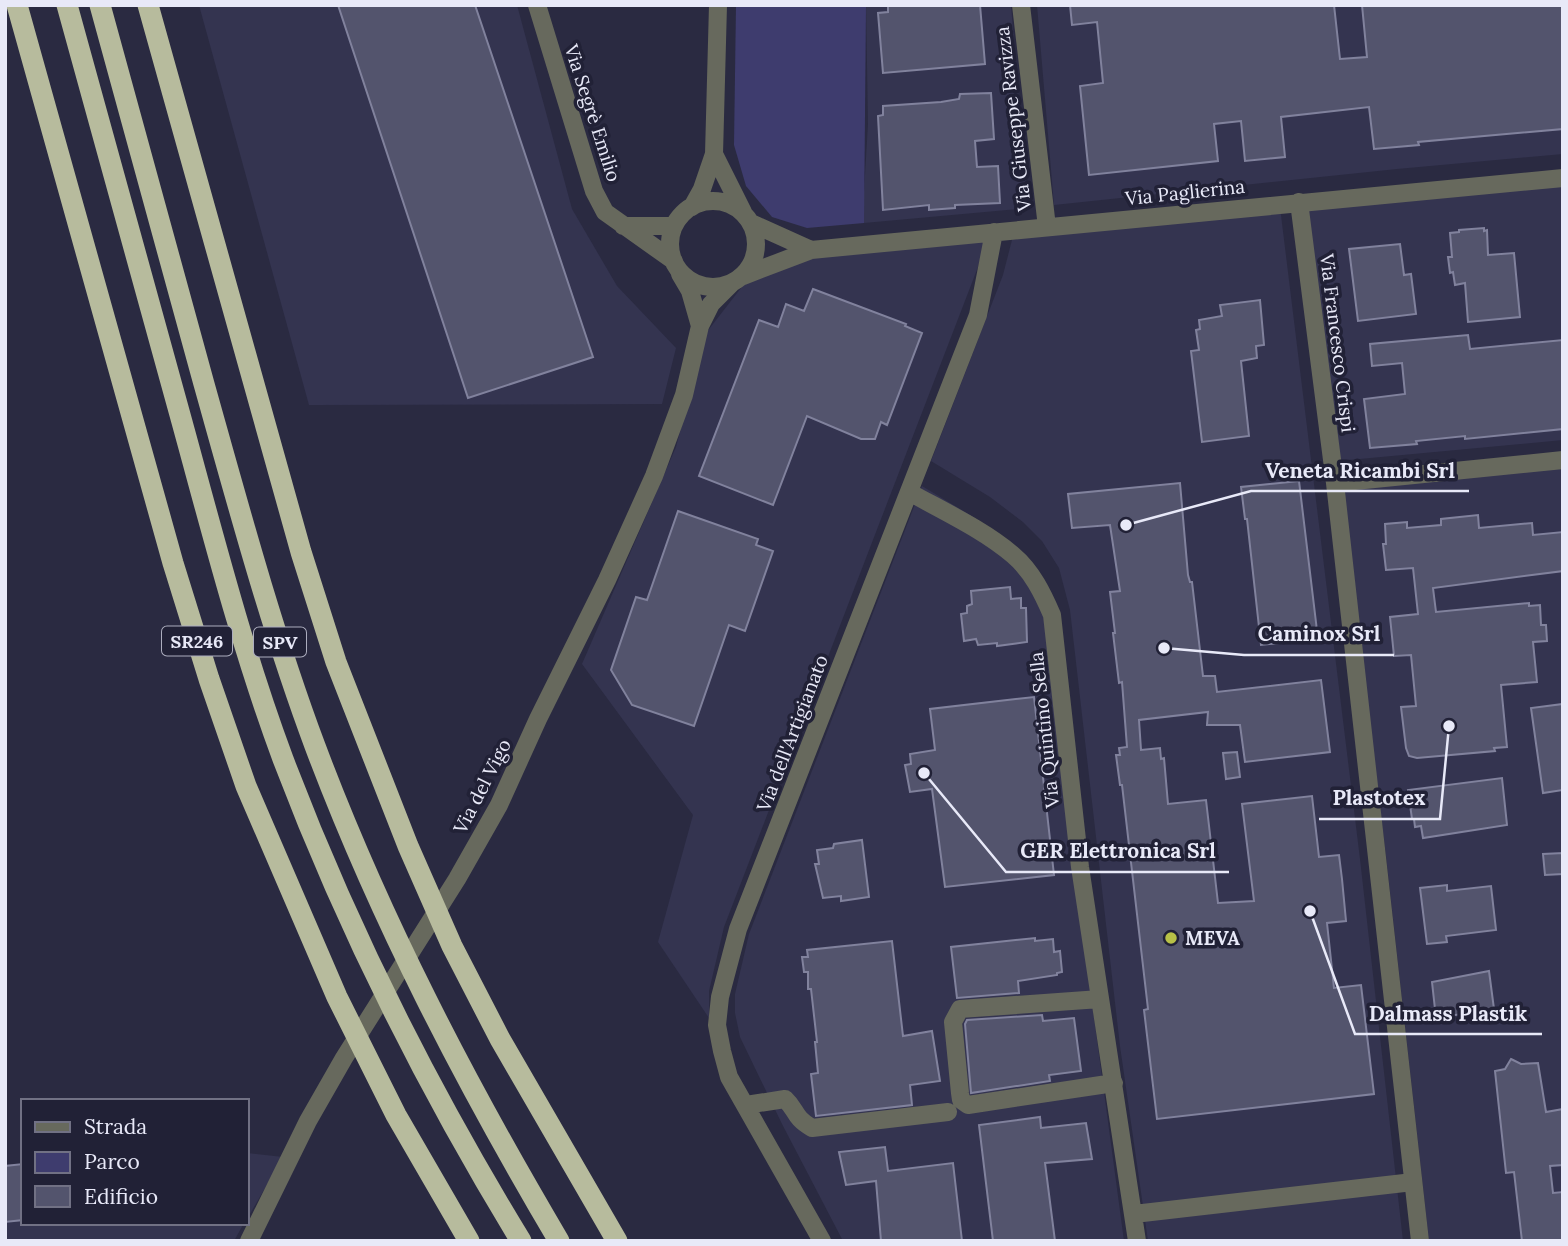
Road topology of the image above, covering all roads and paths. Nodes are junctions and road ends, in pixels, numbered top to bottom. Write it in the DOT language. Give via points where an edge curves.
graph roads {
  1 [pos="17,5"];
  2 [pos="67,5"];
  3 [pos="100,5"];
  4 [pos="148,5"];
  5 [pos="537,5"];
  6 [pos="718,5"];
  7 [pos="1021,5"];
  8 [pos="715,154"];
  9 [pos="1563,178"];
  10 [pos="1299,202"];
  11 [pos="692,207"];
  12 [pos="747,218"];
  13 [pos="623,226"];
  14 [pos="674,226"];
  15 [pos="1047,227"];
  16 [pos="994,232"];
  17 [pos="811,250"];
  18 [pos="676,265"];
  19 [pos="737,280"];
  20 [pos="700,326"];
  21 [pos="1563,460"];
  22 [pos="1335,483"];
  23 [pos="909,492"];
  24 [pos="1100,999"];
  25 [pos="1114,1083"];
  26 [pos="746,1105"];
  27 [pos="948,1112"];
  28 [pos="1413,1182"];
  29 [pos="1134,1214"];
  30 [pos="249,1241"];
  31 [pos="470,1241"];
  32 [pos="521,1241"];
  33 [pos="559,1241"];
  34 [pos="617,1241"];
  35 [pos="822,1241"];
  36 [pos="1137,1241"];
  37 [pos="1420,1241"];
  1 -- 31 [label="highway, SR246" via="173,563 246,786 337,997 396,1115"];
  2 -- 32 [label="highway, SPV" via="229,593 282,756 348,917 411,1049"];
  3 -- 33 [label="highway, SPV" via="243,520 315,746 423,995 477,1100"];
  4 -- 34 [label="highway" via="335,662 452,946"];
  5 -- 13 [label="street, Via Segrè Emilio" via="594,191 606,212"];
  6 -- 8 [label="street"];
  7 -- 15 [label="street, Via Giuseppe Ravizza"];
  8 -- 11 [label="street"];
  8 -- 12 [label="street"];
  9 -- 10 [label="street, Via Paglierina"];
  10 -- 15 [label="street, Via Paglierina"];
  10 -- 22 [label="street, Via Francesco Crispi"];
  11 -- 12 [label="street" via="718,201"];
  11 -- 14 [label="street"];
  12 -- 17 [label="street, Via Paglierina"];
  12 -- 19 [label="street" via="756,236 756,250 752,264"];
  13 -- 14 [label="street"];
  13 -- 18 [label="street, Via Segrè Emilio"];
  14 -- 18 [label="street" via="670,240"];
  15 -- 16 [label="street, Via Paglierina"];
  16 -- 17 [label="street, Via Paglierina"];
  16 -- 23 [label="street, Via dell'Artigianato" via="978,315"];
  17 -- 19 [label="street, Via Paglierina"];
  18 -- 19 [label="street" via="701,286 716,288"];
  18 -- 20 [label="street, Via del Vigo" via="690,291"];
  19 -- 20 [label="street, Via del Vigo" via="711,304"];
  20 -- 30 [label="street, Via del Vigo" via="684,395 654,476 499,805 344,1058"];
  21 -- 22 [label="street"];
  22 -- 28 [label="street, Via Francesco Crispi"];
  23 -- 24 [label="street, Via Quintino Sella" via="1014,556 1042,592 1052,615"];
  23 -- 26 [label="street, Via dell'Artigianato" via="738,929 717,1025 729,1077"];
  24 -- 25 [label="street, Via Quintino Sella"];
  24 -- 25 [label="street" via="960,1009 953,1022 961,1100 968,1105"];
  25 -- 29 [label="street, Via Quintino Sella"];
  26 -- 27 [label="street" via="785,1099 795,1116 812,1128"];
  26 -- 35 [label="street, Via dell'Artigianato"];
  28 -- 29 [label="street"];
  28 -- 37 [label="street, Via Francesco Crispi"];
  29 -- 36 [label="street, Via Quintino Sella"];
}
